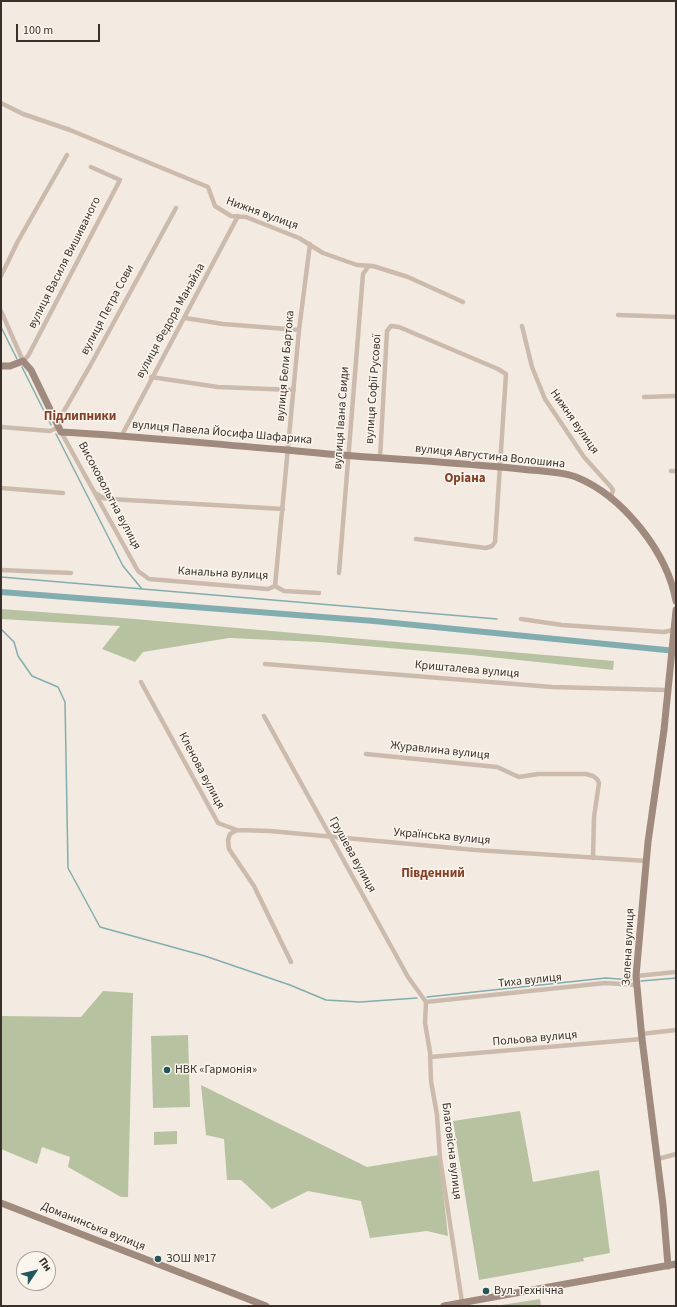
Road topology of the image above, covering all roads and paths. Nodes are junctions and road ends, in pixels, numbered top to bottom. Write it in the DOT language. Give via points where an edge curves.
graph roads {
  1 [pos="1,103"];
  2 [pos="67,155"];
  3 [pos="91,167"];
  4 [pos="176,208"];
  5 [pos="238,216"];
  6 [pos="310,244"];
  7 [pos="368,266"];
  8 [pos="1,276"];
  9 [pos="463,302"];
  10 [pos="1,311"];
  11 [pos="618,315"];
  12 [pos="676,317"];
  13 [pos="185,318"];
  14 [pos="522,326"];
  15 [pos="299,330"];
  16 [pos="23,361"];
  17 [pos="1,366"];
  18 [pos="151,377"];
  19 [pos="294,390"];
  20 [pos="676,396"];
  21 [pos="644,397"];
  22 [pos="55,420"];
  23 [pos="1,427"];
  24 [pos="60,430"];
  25 [pos="122,435"];
  26 [pos="288,451"];
  27 [pos="349,454"];
  28 [pos="380,458"];
  29 [pos="501,467"];
  30 [pos="1,488"];
  31 [pos="94,492"];
  32 [pos="63,493"];
  33 [pos="610,498"];
  34 [pos="283,509"];
  35 [pos="416,538"];
  36 [pos="1,570"];
  37 [pos="71,573"];
  38 [pos="339,573"];
  39 [pos="149,579"];
  40 [pos="275,586"];
  41 [pos="319,593"];
  42 [pos="676,601"];
  43 [pos="676,610"];
  44 [pos="521,618"];
  45 [pos="673,630"];
  46 [pos="266,664"];
  47 [pos="141,682"];
  48 [pos="667,690"];
  49 [pos="264,716"];
  50 [pos="366,754"];
  51 [pos="236,830"];
  52 [pos="331,837"];
  53 [pos="594,858"];
  54 [pos="646,861"];
  55 [pos="291,962"];
  56 [pos="676,972"];
  57 [pos="636,976"];
  58 [pos="636,985"];
  59 [pos="426,1002"];
  60 [pos="676,1030"];
  61 [pos="641,1036"];
  62 [pos="430,1057"];
  63 [pos="676,1154"];
  64 [pos="658,1159"];
  65 [pos="1,1203"];
  66 [pos="676,1264"];
  67 [pos="668,1266"];
  68 [pos="462,1302"];
  69 [pos="266,1306"];
  70 [pos="444,1306"];
  1 -- 5 [label="street, Нижня вулиця" via="208,187 215,206 231,216"];
  2 -- 8 [label="street"];
  3 -- 16 [label="street, вулиця Василя Вишиваного" via="120,180 28,356"];
  4 -- 22 [label="street, вулиця Петра Сови" via="90,366 62,414"];
  5 -- 6 [label="street, Нижня вулиця"];
  5 -- 13 [label="street, вулиця Федора Манайла"];
  6 -- 7 [label="street, Нижня вулиця" via="323,253 357,265"];
  6 -- 15 [label="street, вулиця Бели Бартока"];
  7 -- 9 [label="street, Нижня вулиця" via="408,277"];
  7 -- 27 [label="street, вулиця Івана Свиди" via="363,274"];
  10 -- 16 [label="street, Високовольтна вулиця"];
  11 -- 12 [label="street"];
  13 -- 15 [label="street" via="231,325"];
  13 -- 18 [label="street, вулиця Федора Манайла"];
  14 -- 33 [label="street, Нижня вулиця" via="540,391 584,457 612,487"];
  15 -- 19 [label="street, вулиця Бели Бартока"];
  16 -- 17 [label="street"];
  16 -- 22 [label="street, Високовольтна вулиця" via="31,370"];
  18 -- 19 [label="street" via="218,387"];
  18 -- 25 [label="street, вулиця Федора Манайла"];
  19 -- 26 [label="street, вулиця Бели Бартока"];
  20 -- 21 [label="street"];
  22 -- 24 [label="street, Високовольтна вулиця"];
  23 -- 24 [label="street, вулиця Павела Йосифа Шафарика"];
  24 -- 25 [label="street, вулиця Павела Йосифа Шафарика"];
  24 -- 31 [label="street, Високовольтна вулиця"];
  25 -- 26 [label="street, вулиця Павела Йосифа Шафарика"];
  26 -- 27 [label="street, вулиця Павела Йосифа Шафарика"];
  26 -- 34 [label="street, вулиця Бели Бартока"];
  27 -- 28 [label="street, вулиця Павела Йосифа Шафарика"];
  27 -- 38 [label="street, вулиця Івана Свиди"];
  28 -- 29 [label="street, вулиця Августина Волошина"];
  28 -- 29 [label="street, вулиця Софії Русової" via="387,331 394,326 506,374"];
  29 -- 33 [label="street, вулиця Августина Волошина" via="575,477"];
  29 -- 35 [label="street" via="495,542 492,546 486,548"];
  30 -- 32 [label="street"];
  31 -- 34 [label="street" via="110,499"];
  31 -- 39 [label="street, Високовольтна вулиця" via="138,571"];
  33 -- 42 [label="street, вулиця Августина Волошина" via="634,520 654,547 666,570"];
  34 -- 40 [label="street, вулиця Бели Бартока"];
  36 -- 37 [label="street"];
  39 -- 40 [label="street, Канальна вулиця" via="268,589"];
  40 -- 41 [label="street, Канальна вулиця" via="284,591"];
  43 -- 45 [label="street"];
  44 -- 45 [label="street" via="562,625 664,632"];
  45 -- 48 [label="street, Зелена вулиця"];
  46 -- 48 [label="street, Кришталева вулиця" via="552,687"];
  47 -- 51 [label="street, Кленова вулиця" via="218,823"];
  48 -- 54 [label="street, Зелена вулиця"];
  49 -- 52 [label="street, Грушева вулиця"];
  50 -- 53 [label="street, Журавлина вулиця" via="497,767 519,777 579,773 593,776 599,783 594,817"];
  51 -- 52 [label="street, Українська вулиця"];
  51 -- 55 [label="street" via="230,834 229,849 254,886"];
  52 -- 53 [label="street, Українська вулиця"];
  52 -- 59 [label="street, Грушева вулиця" via="408,977"];
  53 -- 54 [label="street, Українська вулиця"];
  54 -- 57 [label="street, Зелена вулиця"];
  56 -- 57 [label="street"];
  57 -- 58 [label="street, Зелена вулиця"];
  58 -- 59 [label="street, Тиха вулиця" via="605,983"];
  58 -- 61 [label="street, Зелена вулиця"];
  59 -- 62 [label="street, Благовісна вулиця" via="424,1023"];
  60 -- 61 [label="street, Польова вулиця"];
  61 -- 62 [label="street, Польова вулиця"];
  61 -- 64 [label="street, Зелена вулиця"];
  62 -- 68 [label="street, Благовісна вулиця" via="440,1158"];
  63 -- 64 [label="street"];
  64 -- 67 [label="street, Зелена вулиця"];
  65 -- 69 [label="street, Доманинська вулиця"];
  66 -- 67 [label="street"];
  67 -- 68 [label="street"];
  68 -- 70 [label="street"];
}
